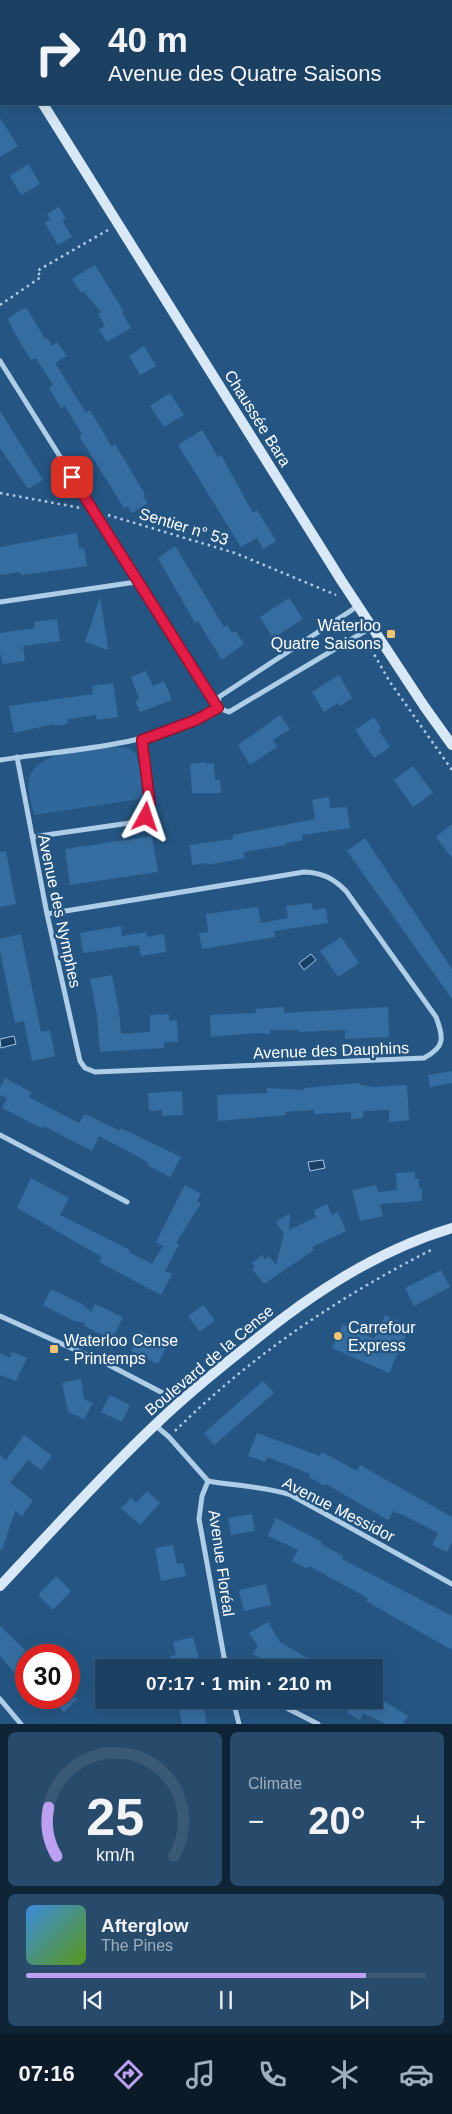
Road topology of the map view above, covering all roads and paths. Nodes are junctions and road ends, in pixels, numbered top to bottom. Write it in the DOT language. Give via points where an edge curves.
graph roads {
  1 [pos="44,105"];
  2 [pos="120,223"];
  3 [pos="0,305"];
  4 [pos="0,361"];
  5 [pos="0,493"];
  6 [pos="93,510"];
  7 [pos="136,582"];
  8 [pos="0,602"];
  9 [pos="357,604"];
  10 [pos="372,627"];
  11 [pos="218,708"];
  12 [pos="142,740"];
  13 [pos="452,745"];
  14 [pos="17,757"];
  15 [pos="0,760"];
  16 [pos="32,837"];
  17 [pos="47,914"];
  18 [pos="85,1068"];
  19 [pos="0,1135"];
  20 [pos="127,1202"];
  21 [pos="452,1228"];
  22 [pos="435,1248"];
  23 [pos="0,1316"];
  24 [pos="180,1402"];
  25 [pos="154,1425"];
  26 [pos="169,1437"];
  27 [pos="208,1480"];
  28 [pos="452,1584"];
  29 [pos="0,1586"];
  30 [pos="224,1659"];
  31 [pos="0,1699"];
  32 [pos="235,1709"];
  33 [pos="289,1709"];
  34 [pos="21,1724"];
  35 [pos="238,1724"];
  36 [pos="318,1724"];
  1 -- 2 [label="main road, Chaussée Bara"];
  2 -- 3 [label="path" via="37,271 41,277"];
  2 -- 9 [label="main road, Chaussée Bara"];
  4 -- 6 [label="street"];
  5 -- 6 [label="path, Sentier n° 53"];
  6 -- 7 [label="street"];
  6 -- 9 [label="path, Sentier n° 53" via="234,553"];
  7 -- 8 [label="street"];
  7 -- 11 [label="street"];
  9 -- 10 [label="main road, Chaussée Bara"];
  9 -- 11 [label="street" via="219,697"];
  10 -- 11 [label="street" via="229,712"];
  10 -- 13 [label="main road, Chaussée Bara"];
  11 -- 12 [label="street" via="196,720"];
  12 -- 14 [label="street"];
  12 -- 16 [label="street" via="150,804 146,817 138,822"];
  14 -- 15 [label="street"];
  14 -- 16 [label="street, Avenue des Nymphes"];
  16 -- 17 [label="street, Avenue des Nymphes"];
  17 -- 18 [label="street, Avenue des Nymphes" via="80,1061"];
  17 -- 18 [label="street, Avenue des Dauphins" via="320,872 346,891 436,1017 442,1043 424,1058 95,1072"];
  19 -- 20 [label="street"];
  21 -- 24 [label="main road, Boulevard de la Cense" via="377,1257 331,1284 289,1312"];
  22 -- 26 [label="path" via="374,1279 280,1340 207,1400"];
  23 -- 24 [label="street" via="109,1365"];
  24 -- 25 [label="main road, Boulevard de la Cense"];
  25 -- 26 [label="street"];
  25 -- 29 [label="main road, Boulevard de la Cense"];
  26 -- 27 [label="street"];
  27 -- 28 [label="street, Avenue Messidor" via="233,1486 273,1489 291,1495"];
  27 -- 30 [label="street, Avenue Floréal" via="199,1519"];
  31 -- 34 [label="street"];
  32 -- 35 [label="street"];
  33 -- 36 [label="street"];
}
